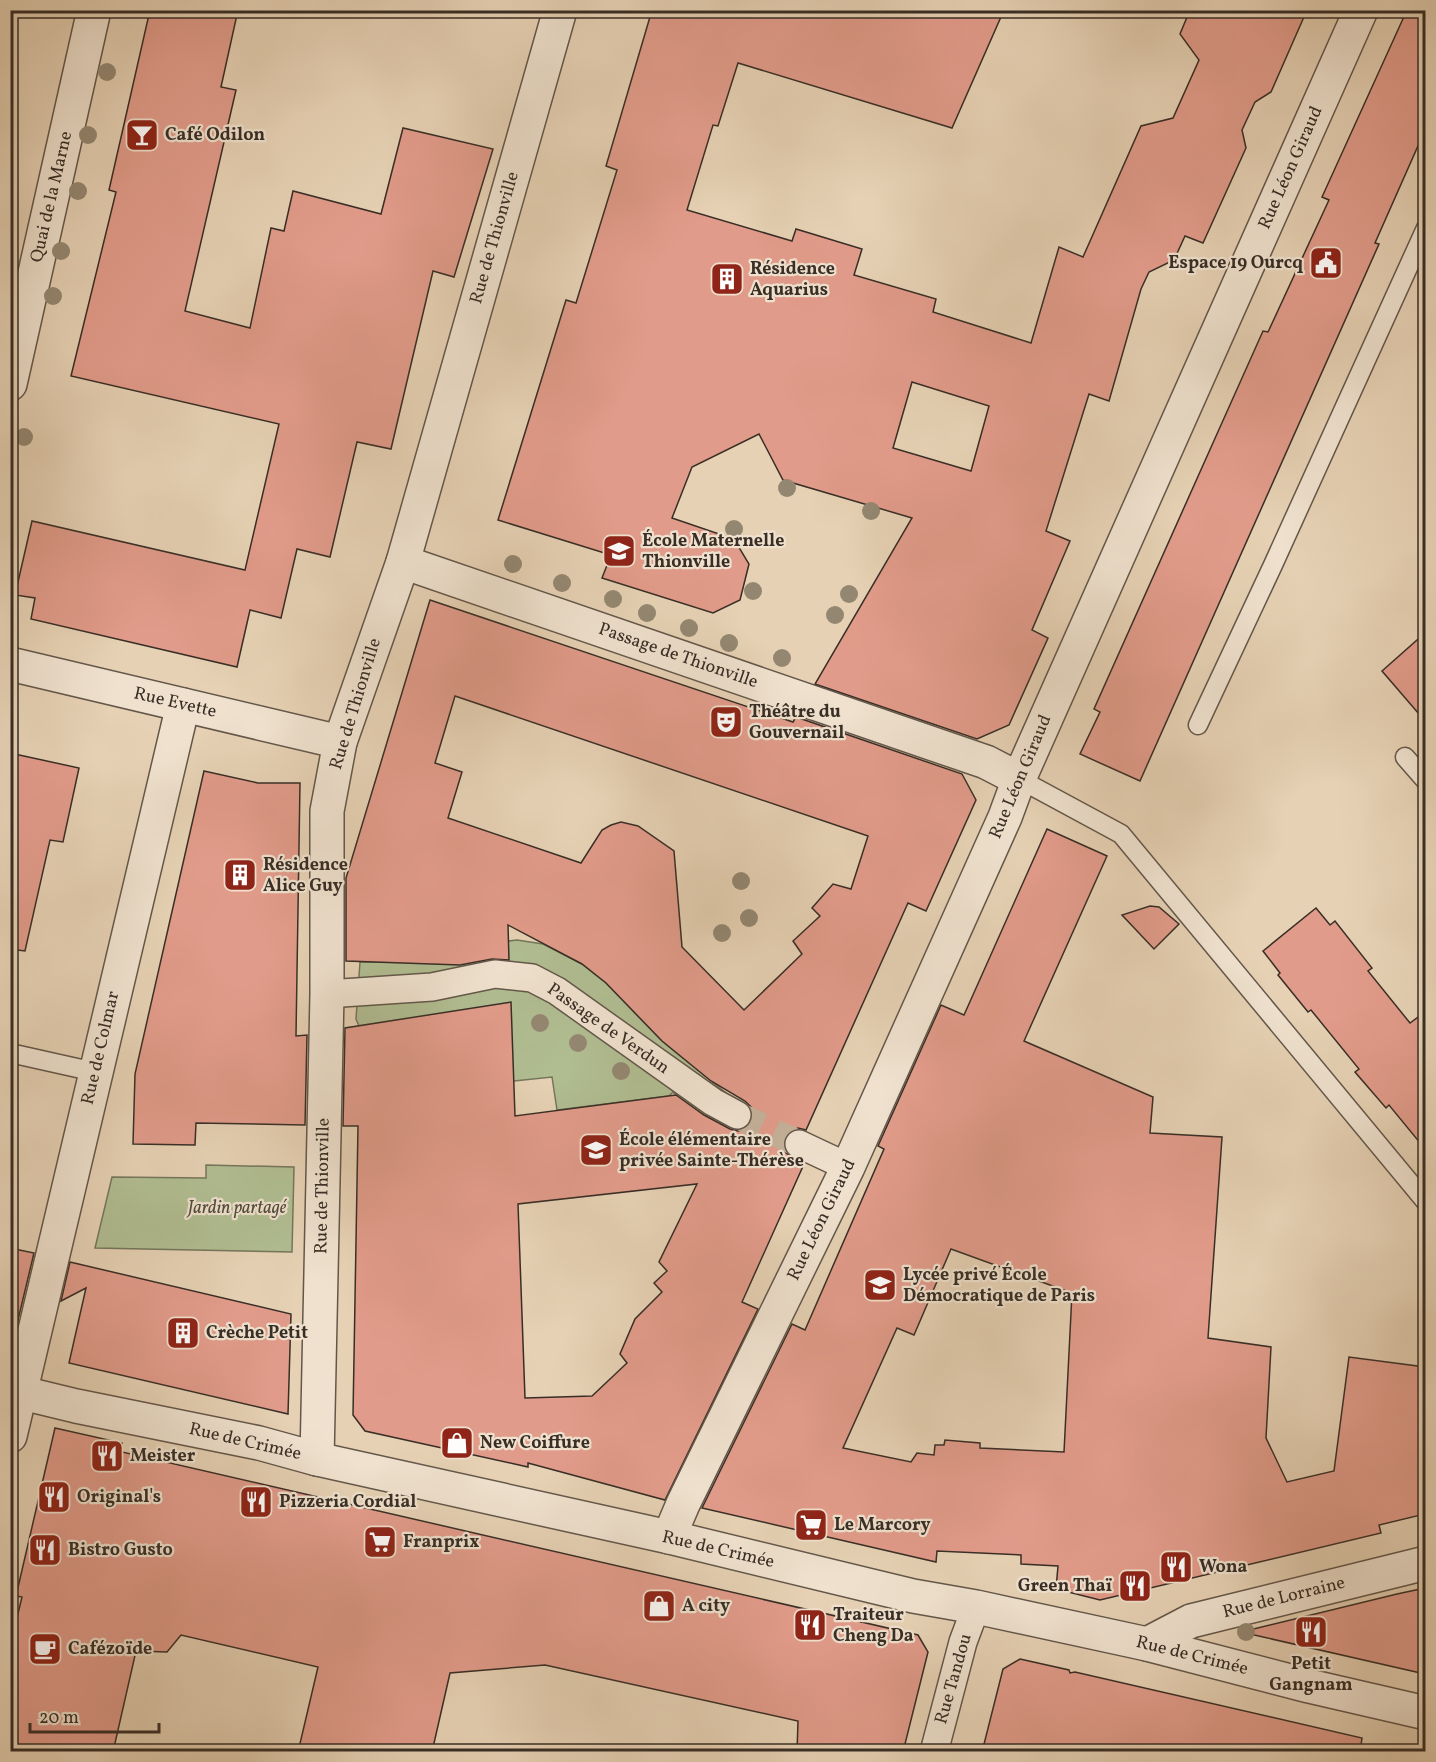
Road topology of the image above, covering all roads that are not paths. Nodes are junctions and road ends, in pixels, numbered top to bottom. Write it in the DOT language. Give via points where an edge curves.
graph roads {
  1 [pos="94,10"];
  2 [pos="560,10"];
  3 [pos="1361,10"];
  4 [pos="1425,228"];
  5 [pos="10,384"];
  6 [pos="403,561"];
  7 [pos="10,664"];
  8 [pos="183,705"];
  9 [pos="1198,725"];
  10 [pos="340,742"];
  11 [pos="1405,757"];
  12 [pos="1019,779"];
  13 [pos="1425,781"];
  14 [pos="327,994"];
  15 [pos="10,1053"];
  16 [pos="95,1072"];
  17 [pos="737,1115"];
  18 [pos="799,1144"];
  19 [pos="848,1167"];
  20 [pos="1425,1202"];
  21 [pos="15,1391"];
  22 [pos="10,1436"];
  23 [pos="317,1458"];
  24 [pos="669,1538"];
  25 [pos="1425,1563"];
  26 [pos="976,1607"];
  27 [pos="1147,1644"];
  28 [pos="1425,1713"];
  29 [pos="934,1752"];
  1 -- 5 [label="street, Quai de la Marne"];
  2 -- 6 [label="street, Rue de Thionville"];
  3 -- 12 [label="street, Rue Léon Giraud"];
  4 -- 9 [label="lane"];
  6 -- 10 [label="street, Rue de Thionville"];
  6 -- 12 [label="street, Passage de Thionville" via="986,762"];
  7 -- 8 [label="street, Rue Evette"];
  8 -- 10 [label="street, Rue Evette"];
  8 -- 16 [label="street, Rue de Colmar"];
  10 -- 14 [label="street, Rue de Thionville" via="327,811"];
  11 -- 13 [label="lane"];
  12 -- 19 [label="street, Rue Léon Giraud"];
  12 -- 20 [label="lane" via="1121,834"];
  14 -- 17 [label="street, Passage de Verdun" via="432,987 495,974 532,978 557,991 712,1102"];
  14 -- 23 [label="street, Rue de Thionville"];
  15 -- 16 [label="lane"];
  16 -- 21 [label="street, Rue de Colmar"];
  18 -- 19 [label="street"];
  19 -- 24 [label="street, Rue Léon Giraud"];
  21 -- 22 [label="street, Rue de Colmar"];
  21 -- 23 [label="street, Rue de Crimée"];
  23 -- 24 [label="street, Rue de Crimée"];
  24 -- 26 [label="street, Rue de Crimée" via="913,1596"];
  25 -- 27 [label="street, Rue de Lorraine" via="1191,1621"];
  26 -- 27 [label="street, Rue de Crimée"];
  26 -- 29 [label="street, Rue Tandou"];
  27 -- 28 [label="street, Rue de Crimée"];
}
